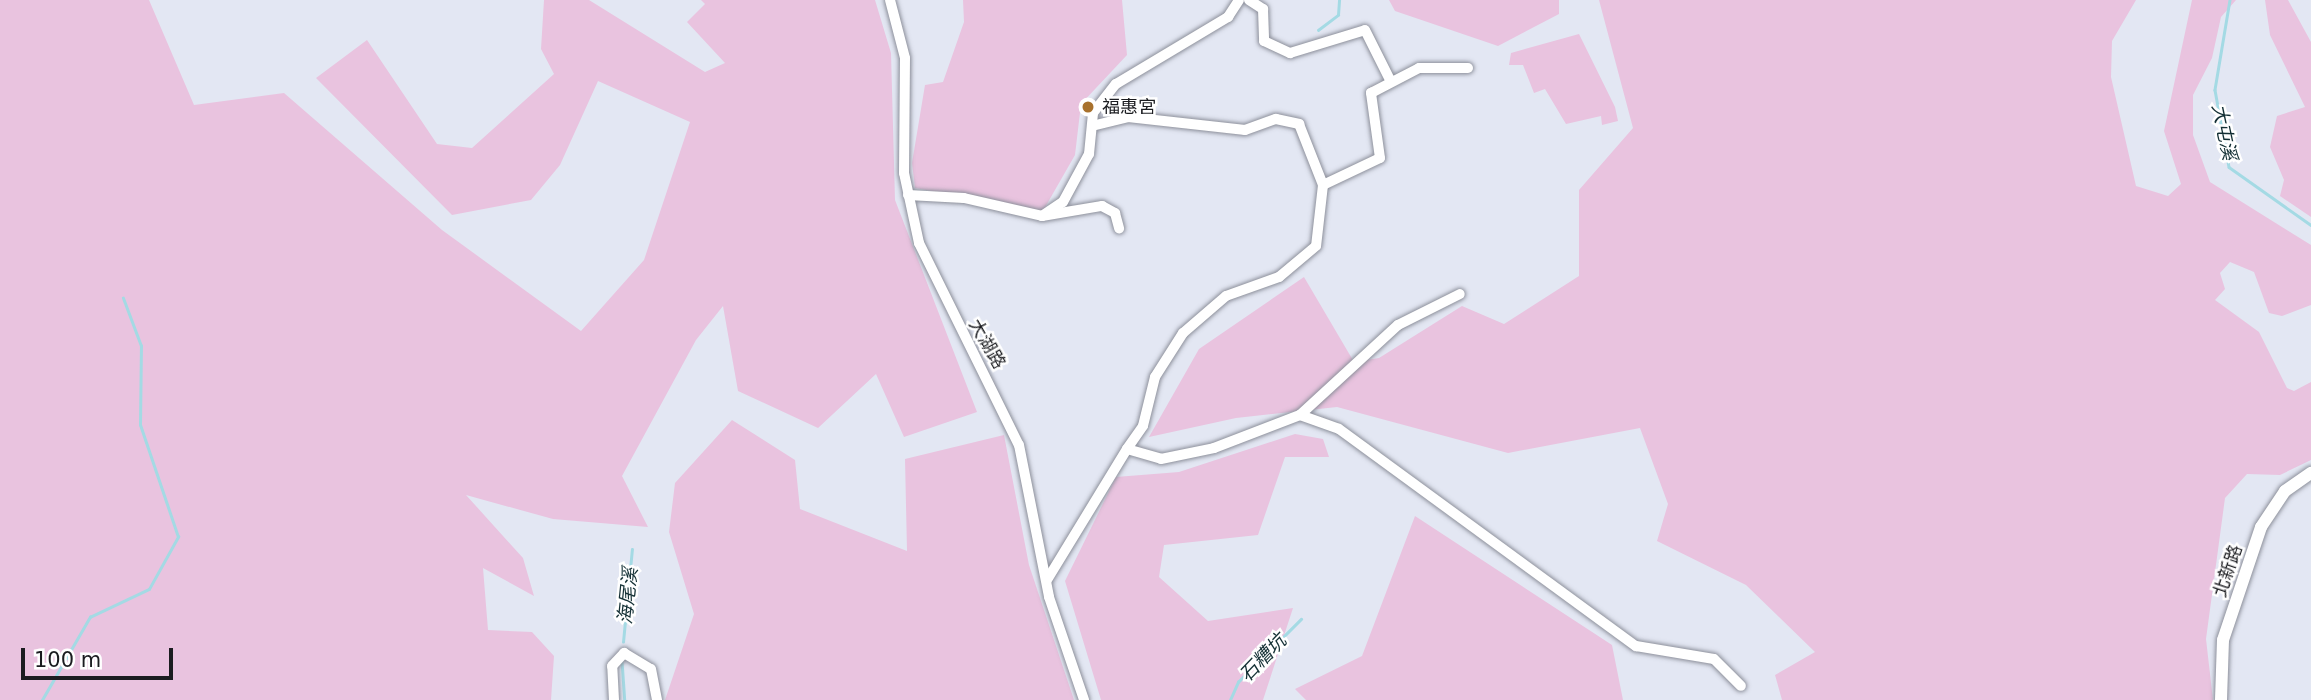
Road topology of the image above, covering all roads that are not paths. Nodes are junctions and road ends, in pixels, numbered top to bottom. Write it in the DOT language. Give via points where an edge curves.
graph roads {
  1 [pos="890,0"];
  2 [pos="1238,0"];
  3 [pos="1249,0"];
  4 [pos="1468,68"];
  5 [pos="1390,80"];
  6 [pos="1092,126"];
  7 [pos="1323,185"];
  8 [pos="908,195"];
  9 [pos="1042,215"];
  10 [pos="1119,228"];
  11 [pos="1460,294"];
  12 [pos="1300,415"];
  13 [pos="1127,449"];
  14 [pos="2311,473"];
  15 [pos="1047,580"];
  16 [pos="1741,686"];
  17 [pos="614,700"];
  18 [pos="657,700"];
  19 [pos="1084,700"];
  20 [pos="2221,700"];
  1 -- 8 [label="street, 大湖路" via="905,58"];
  2 -- 6 [label="street" via="1228,17 1116,84 1093,113"];
  3 -- 5 [label="street" via="1262,9 1264,41 1290,53 1365,30"];
  4 -- 5 [label="street" via="1419,68"];
  5 -- 7 [label="street" via="1371,93 1380,158"];
  6 -- 7 [label="street" via="1128,117 1245,130 1276,119 1299,124"];
  6 -- 9 [label="street" via="1090,153 1063,202"];
  7 -- 13 [label="street" via="1316,246 1279,277 1226,296 1183,333 1151,385 1143,426"];
  8 -- 9 [label="street" via="964,198"];
  8 -- 15 [label="street, 大湖路" via="925,256 1019,445"];
  9 -- 10 [label="street" via="1102,206 1115,213"];
  11 -- 12 [label="street" via="1398,325"];
  12 -- 13 [label="street" via="1214,448 1161,459"];
  12 -- 16 [label="street" via="1339,429 1399,478 1545,574 1617,634 1656,652 1714,659"];
  13 -- 15 [label="street"];
  14 -- 20 [label="main road, 北新路" via="2285,491 2261,527 2223,640"];
  15 -- 19 [label="street, 大湖路"];
  17 -- 18 [label="street" via="612,666 624,653 652,669"];
}
